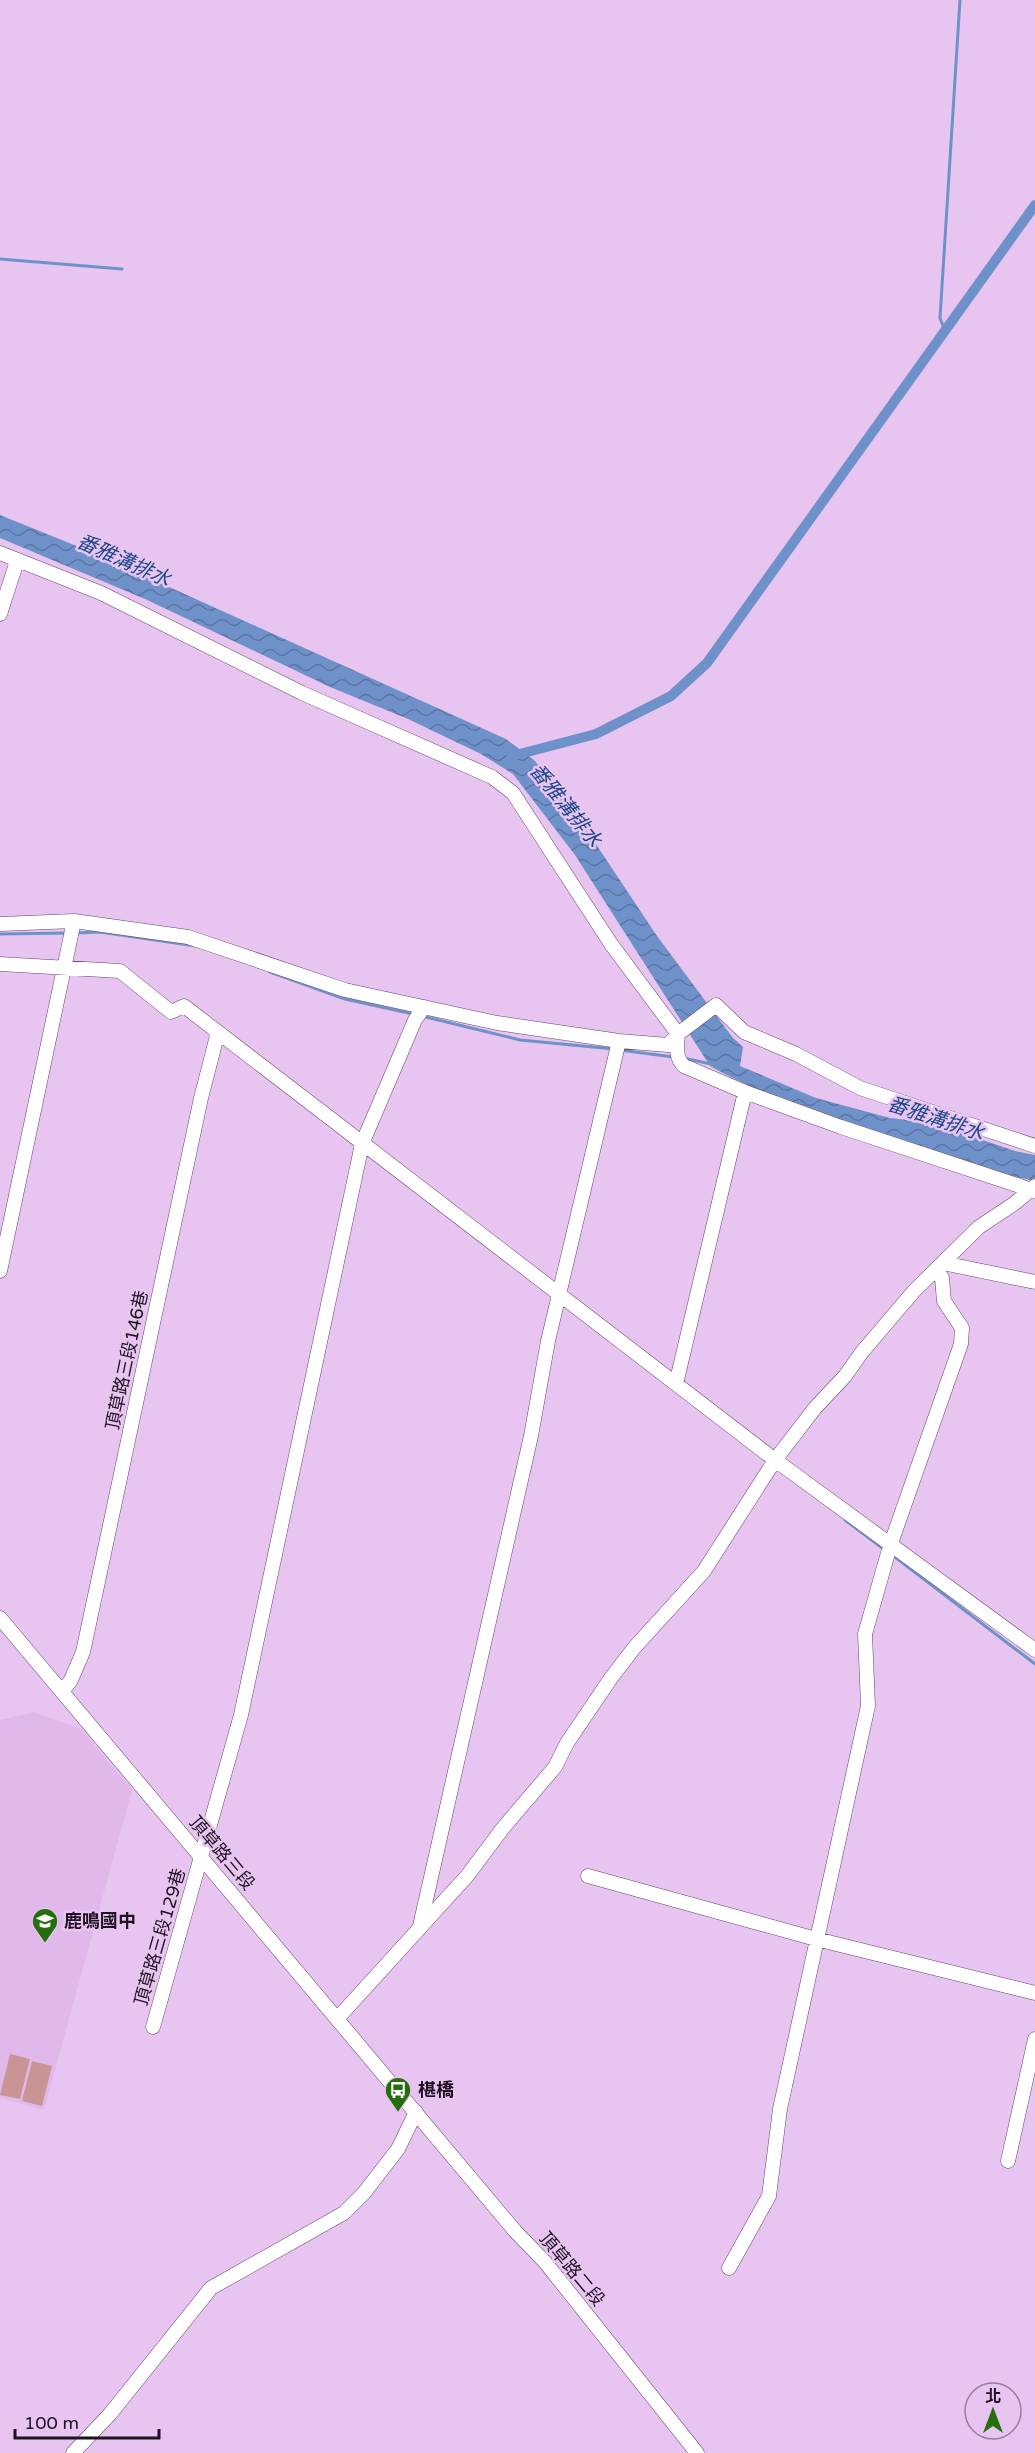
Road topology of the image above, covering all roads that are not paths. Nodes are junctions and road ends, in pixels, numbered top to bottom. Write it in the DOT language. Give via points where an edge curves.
graph roads {
  1 [pos="0,553"];
  2 [pos="17,561"];
  3 [pos="0,614"];
  4 [pos="74,921"];
  5 [pos="0,924"];
  6 [pos="0,964"];
  7 [pos="63,969"];
  8 [pos="419,1013"];
  9 [pos="218,1032"];
  10 [pos="678,1034"];
  11 [pos="618,1047"];
  12 [pos="745,1092"];
  13 [pos="362,1144"];
  14 [pos="1035,1146"];
  15 [pos="1034,1189"];
  16 [pos="939,1266"];
  17 [pos="0,1271"];
  18 [pos="1035,1282"];
  19 [pos="560,1293"];
  20 [pos="676,1384"];
  21 [pos="775,1460"];
  22 [pos="890,1546"];
  23 [pos="0,1618"];
  24 [pos="1034,1647"];
  25 [pos="62,1692"];
  26 [pos="202,1857"];
  27 [pos="588,1876"];
  28 [pos="420,1928"];
  29 [pos="816,1939"];
  30 [pos="1035,1993"];
  31 [pos="337,2019"];
  32 [pos="153,2027"];
  33 [pos="1035,2039"];
  34 [pos="416,2112"];
  35 [pos="1008,2161"];
  36 [pos="729,2268"];
  37 [pos="73,2453"];
  38 [pos="697,2453"];
  1 -- 2 [label="street"];
  2 -- 3 [label="street"];
  2 -- 10 [label="street" via="101,593 302,693 492,777 513,793 611,944"];
  4 -- 5 [label="street"];
  4 -- 7 [label="street"];
  4 -- 8 [label="street" via="188,937"];
  6 -- 7 [label="street"];
  7 -- 9 [label="street" via="120,971 171,1012 184,1006"];
  7 -- 17 [label="street"];
  8 -- 11 [label="street" via="497,1023"];
  8 -- 13 [label="street, 頂草路三段129巷"];
  9 -- 13 [label="street"];
  9 -- 25 [label="street, 頂草路三段146巷" via="83,1652"];
  10 -- 11 [label="street" via="668,1045"];
  10 -- 12 [label="street" via="678,1057"];
  10 -- 14 [label="street" via="716,1005 744,1032 860,1088"];
  11 -- 19 [label="street"];
  12 -- 15 [label="street"];
  12 -- 20 [label="street"];
  13 -- 19 [label="street"];
  13 -- 26 [label="street, 頂草路三段129巷" via="257,1645"];
  15 -- 16 [label="street" via="979,1227"];
  16 -- 18 [label="street"];
  16 -- 21 [label="street" via="906,1300"];
  16 -- 22 [label="street" via="944,1301 962,1328 961,1344"];
  19 -- 20 [label="street"];
  19 -- 28 [label="street"];
  20 -- 21 [label="street"];
  21 -- 22 [label="street"];
  21 -- 28 [label="street" via="704,1571 634,1648 567,1743 555,1767"];
  22 -- 24 [label="street"];
  22 -- 29 [label="street" via="866,1634 868,1706"];
  23 -- 25 [label="street, 頂草路三段"];
  25 -- 26 [label="street, 頂草路三段"];
  26 -- 31 [label="street, 頂草路三段"];
  26 -- 32 [label="street, 頂草路三段129巷"];
  27 -- 29 [label="street"];
  28 -- 31 [label="street"];
  29 -- 30 [label="street"];
  29 -- 36 [label="street" via="780,2109 769,2196"];
  31 -- 34 [label="street, 頂草路三段"];
  33 -- 35 [label="street"];
  34 -- 37 [label="street" via="398,2150 344,2213 211,2288 110,2414"];
  34 -- 38 [label="street, 頂草路二段" via="545,2262"];
}
